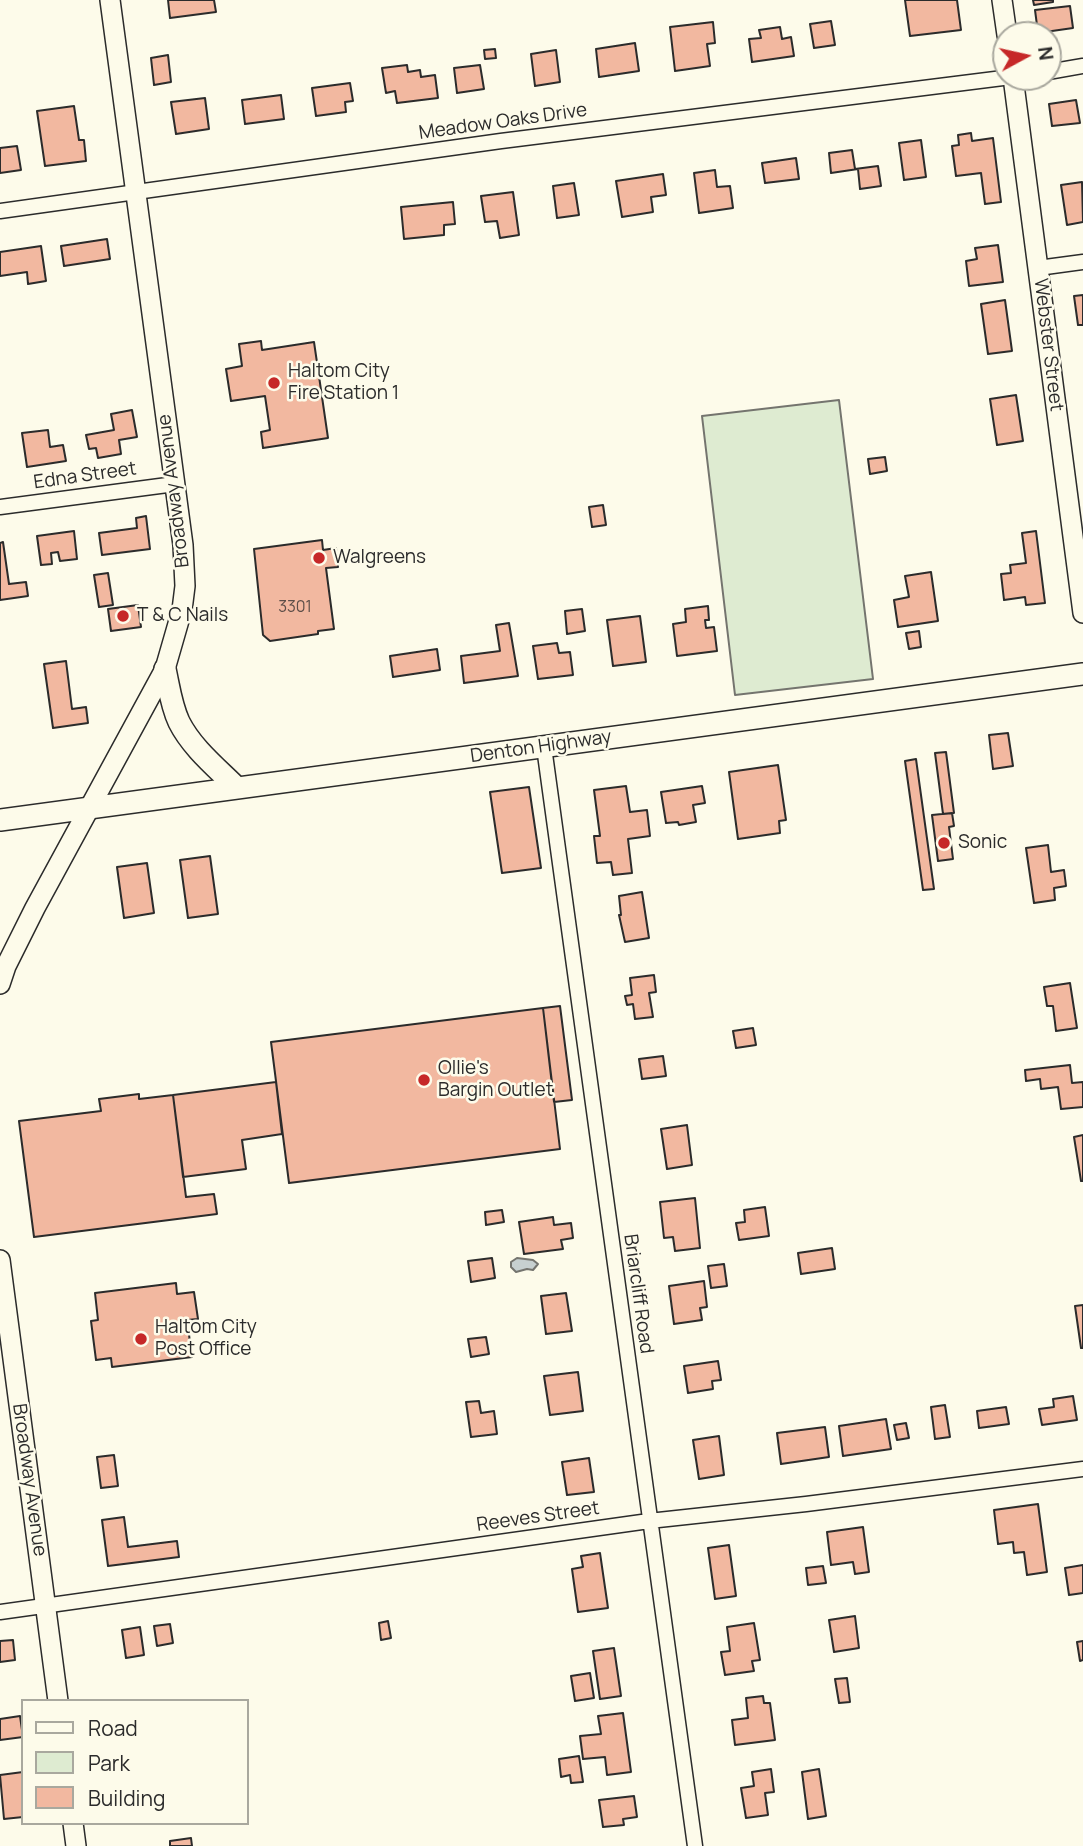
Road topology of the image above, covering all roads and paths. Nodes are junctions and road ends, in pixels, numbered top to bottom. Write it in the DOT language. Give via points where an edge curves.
graph roads {
  1 [pos="110,0"];
  2 [pos="1002,0"];
  3 [pos="1005,21"];
  4 [pos="1083,66"];
  5 [pos="1062,70"];
  6 [pos="992,80"];
  7 [pos="1014,91"];
  8 [pos="136,193"];
  9 [pos="0,211"];
  10 [pos="1083,262"];
  11 [pos="1038,268"];
  12 [pos="175,484"];
  13 [pos="0,507"];
  14 [pos="1083,613"];
  15 [pos="165,669"];
  16 [pos="1083,674"];
  17 [pos="544,747"];
  18 [pos="237,788"];
  19 [pos="90,808"];
  20 [pos="0,820"];
  21 [pos="0,984"];
  22 [pos="0,1259"];
  23 [pos="1083,1469"];
  24 [pos="649,1521"];
  25 [pos="47,1607"];
  26 [pos="0,1612"];
  27 [pos="58,1699"];
  28 [pos="74,1825"];
  29 [pos="76,1846"];
  30 [pos="695,1846"];
  1 -- 8 [label="main road, Broadway Avenue"];
  2 -- 3 [label="main road"];
  4 -- 5 [label="street"];
  6 -- 8 [label="street, Meadow Oaks Drive" via="501,141"];
  7 -- 11 [label="main road, Webster Street"];
  8 -- 9 [label="street, Meadow Oaks Drive"];
  8 -- 12 [label="main road, Broadway Avenue"];
  10 -- 11 [label="street"];
  11 -- 14 [label="main road, Webster Street"];
  12 -- 13 [label="street, Edna Street"];
  12 -- 15 [label="main road, Broadway Avenue" via="186,586"];
  15 -- 18 [label="main road" via="184,729"];
  15 -- 19 [label="main road, Broadway Avenue"];
  16 -- 17 [label="main road, Denton Highway"];
  17 -- 18 [label="main road, Denton Highway"];
  17 -- 24 [label="street, Briarcliff Road"];
  18 -- 19 [label="main road, Denton Highway"];
  19 -- 20 [label="main road, Denton Highway"];
  19 -- 21 [label="main road, Broadway Avenue"];
  22 -- 25 [label="main road, Broadway Avenue"];
  23 -- 24 [label="street, Reeves Street"];
  24 -- 25 [label="street, Reeves Street"];
  24 -- 30 [label="street, Briarcliff Road"];
  25 -- 26 [label="street, Reeves Street"];
  25 -- 27 [label="main road, Broadway Avenue"];
  28 -- 29 [label="main road"];
}
